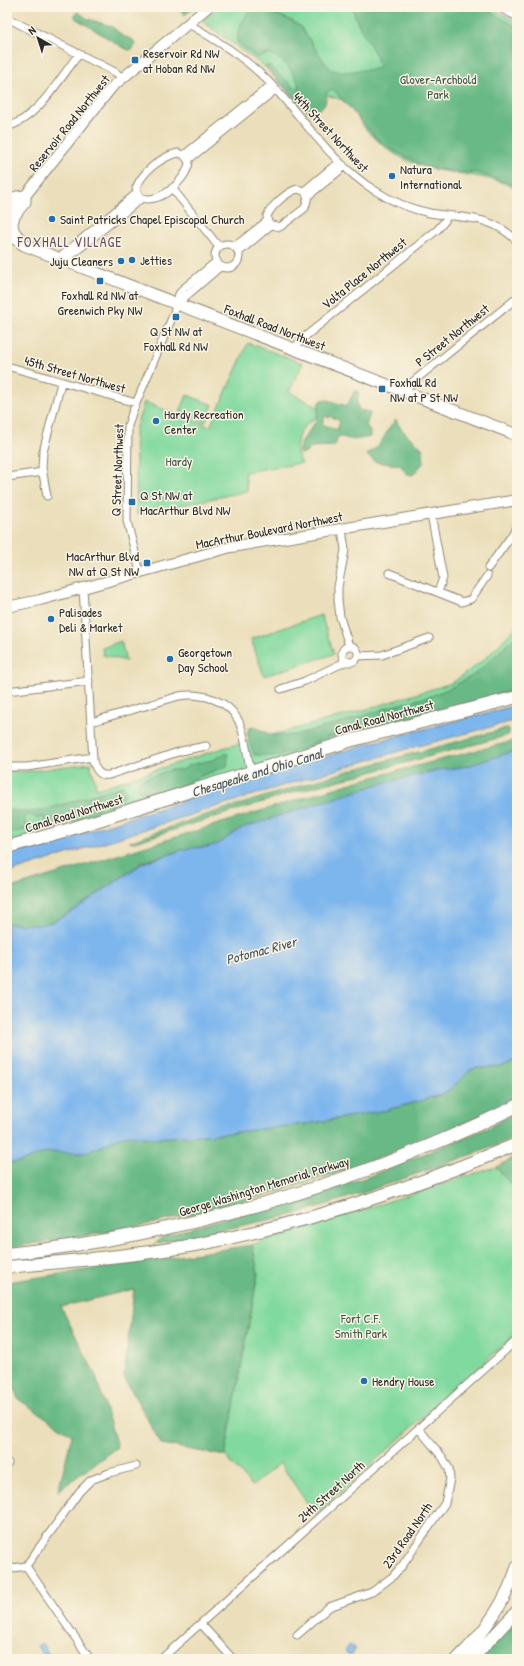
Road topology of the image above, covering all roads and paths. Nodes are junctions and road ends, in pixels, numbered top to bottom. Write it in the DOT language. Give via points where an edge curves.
graph roads {
  1 [pos="208,7"];
  2 [pos="498,7"];
  3 [pos="516,15"];
  4 [pos="7,18"];
  5 [pos="189,24"];
  6 [pos="79,54"];
  7 [pos="123,78"];
  8 [pos="273,87"];
  9 [pos="7,127"];
  10 [pos="186,158"];
  11 [pos="343,164"];
  12 [pos="172,188"];
  13 [pos="306,194"];
  14 [pos="25,196"];
  15 [pos="139,196"];
  16 [pos="7,202"];
  17 [pos="7,206"];
  18 [pos="447,215"];
  19 [pos="7,216"];
  20 [pos="269,223"];
  21 [pos="7,233"];
  22 [pos="7,240"];
  23 [pos="517,241"];
  24 [pos="24,245"];
  25 [pos="219,247"];
  26 [pos="236,249"];
  27 [pos="61,260"];
  28 [pos="219,264"];
  29 [pos="517,298"];
  30 [pos="177,304"];
  31 [pos="294,349"];
  32 [pos="7,366"];
  33 [pos="61,383"];
  34 [pos="404,392"];
  35 [pos="136,402"];
  36 [pos="517,435"];
  37 [pos="43,472"];
  38 [pos="7,477"];
  39 [pos="47,496"];
  40 [pos="517,500"];
  41 [pos="431,514"];
  42 [pos="517,525"];
  43 [pos="342,529"];
  44 [pos="488,568"];
  45 [pos="140,572"];
  46 [pos="389,573"];
  47 [pos="487,576"];
  48 [pos="83,588"];
  49 [pos="438,592"];
  50 [pos="7,607"];
  51 [pos="429,638"];
  52 [pos="349,646"];
  53 [pos="358,656"];
  54 [pos="346,661"];
  55 [pos="89,681"];
  56 [pos="281,689"];
  57 [pos="7,691"];
  58 [pos="517,697"];
  59 [pos="91,722"];
  60 [pos="206,746"];
  61 [pos="93,757"];
  62 [pos="7,767"];
  63 [pos="251,771"];
  64 [pos="7,847"];
  65 [pos="517,1106"];
  66 [pos="517,1144"];
  67 [pos="7,1254"];
  68 [pos="7,1267"];
  69 [pos="517,1340"];
  70 [pos="419,1429"];
  71 [pos="136,1466"];
  72 [pos="26,1566"];
  73 [pos="517,1567"];
  74 [pos="7,1569"];
  75 [pos="517,1611"];
  76 [pos="201,1624"];
  77 [pos="296,1635"];
  78 [pos="90,1659"];
  79 [pos="161,1659"];
  80 [pos="233,1659"];
  81 [pos="457,1659"];
  82 [pos="472,1659"];
  1 -- 5 [label="main road, Reservoir Road Northwest"];
  2 -- 3 [label="street"];
  4 -- 6 [label="street"];
  5 -- 7 [label="main road, Reservoir Road Northwest"];
  5 -- 8 [label="street, 44th Street Northwest" via="233,52"];
  6 -- 7 [label="street"];
  6 -- 9 [label="street" via="35,110 23,120"];
  7 -- 14 [label="main road, Reservoir Road Northwest" via="102,99"];
  8 -- 10 [label="street"];
  8 -- 11 [label="street, 44th Street Northwest"];
  10 -- 12 [label="street" via="187,171"];
  10 -- 15 [label="street" via="178,153 172,154 154,166 138,183"];
  11 -- 13 [label="street, Q Street Northwest" via="339,171"];
  11 -- 18 [label="street, 44th Street Northwest" via="367,186 396,202 422,211"];
  12 -- 15 [label="street" via="152,199"];
  12 -- 25 [label="street"];
  13 -- 20 [label="street, Q Street Northwest" via="305,208 284,225 280,227"];
  13 -- 20 [label="street, Q Street Northwest" via="297,189 292,191 271,208 266,216"];
  14 -- 16 [label="main road"];
  14 -- 17 [label="main road, Reservoir Road Northwest"];
  14 -- 19 [label="main road, Reservoir Road Northwest" via="22,204"];
  14 -- 24 [label="main road" via="25,202 14,215 12,224 12,229"];
  15 -- 27 [label="street"];
  18 -- 23 [label="street, 44th Street Northwest" via="486,221"];
  18 -- 31 [label="street, Volta Place Northwest" via="437,230 302,339"];
  20 -- 26 [label="street, Q Street Northwest"];
  21 -- 24 [label="main road, Foxhall Road Northwest"];
  22 -- 24 [label="main road, Foxhall Road Northwest" via="18,246"];
  24 -- 27 [label="main road, Foxhall Road Northwest"];
  25 -- 26 [label="street" via="226,244"];
  25 -- 28 [label="street" via="216,253"];
  26 -- 28 [label="street, Q Street Northwest" via="238,261 235,266 230,268"];
  27 -- 30 [label="main road, Foxhall Road Northwest"];
  28 -- 30 [label="street, Q Street Northwest"];
  29 -- 34 [label="street, P Street Northwest" via="410,384"];
  30 -- 31 [label="main road, Foxhall Road Northwest"];
  30 -- 35 [label="street, Q Street Northwest"];
  31 -- 34 [label="main road, Foxhall Road Northwest"];
  32 -- 33 [label="street, 45th Street Northwest"];
  33 -- 35 [label="street, 45th Street Northwest"];
  33 -- 37 [label="street" via="45,439"];
  34 -- 36 [label="main road, Foxhall Road Northwest"];
  35 -- 45 [label="street, Q Street Northwest" via="127,433 127,515"];
  37 -- 38 [label="street"];
  37 -- 39 [label="street"];
  40 -- 41 [label="main road, MacArthur Boulevard Northwest"];
  41 -- 43 [label="main road, MacArthur Boulevard Northwest"];
  41 -- 49 [label="street" via="443,578"];
  42 -- 44 [label="street"];
  43 -- 45 [label="main road, MacArthur Boulevard Northwest" via="231,547"];
  43 -- 52 [label="street" via="345,550 338,600 340,617"];
  45 -- 48 [label="main road, MacArthur Boulevard Northwest"];
  46 -- 49 [label="street"];
  47 -- 49 [label="street" via="471,599 462,602"];
  48 -- 50 [label="main road, MacArthur Boulevard Northwest"];
  48 -- 55 [label="street"];
  51 -- 53 [label="street" via="382,655"];
  52 -- 53 [label="street" via="357,649"];
  52 -- 54 [label="street" via="343,649 342,653"];
  53 -- 54 [label="street" via="353,661"];
  54 -- 56 [label="street"];
  55 -- 57 [label="street"];
  55 -- 59 [label="street"];
  58 -- 63 [label="highway, Canal Road Northwest" via="385,731"];
  59 -- 61 [label="street"];
  59 -- 63 [label="street" via="179,696 205,696 227,705 236,715"];
  60 -- 61 [label="street" via="181,751 105,776 99,772"];
  61 -- 62 [label="street"];
  63 -- 64 [label="highway, Canal Road Northwest"];
  65 -- 67 [label="highway, George Washington Memorial Parkway" via="477,1126 343,1179 230,1213 110,1240"];
  66 -- 68 [label="highway" via="394,1191 307,1219 200,1244 105,1258"];
  69 -- 70 [label="street, 24th Street North"];
  70 -- 76 [label="street, 24th Street North"];
  70 -- 77 [label="street, 23rd Road North" via="449,1469 449,1485 444,1503 392,1577 372,1592 329,1607"];
  71 -- 72 [label="street" via="91,1480 80,1491"];
  72 -- 74 [label="street"];
  72 -- 78 [label="street"];
  73 -- 81 [label="main road" via="497,1612"];
  75 -- 82 [label="main road"];
  76 -- 79 [label="street, 24th Street North"];
  76 -- 80 [label="street"];
}
